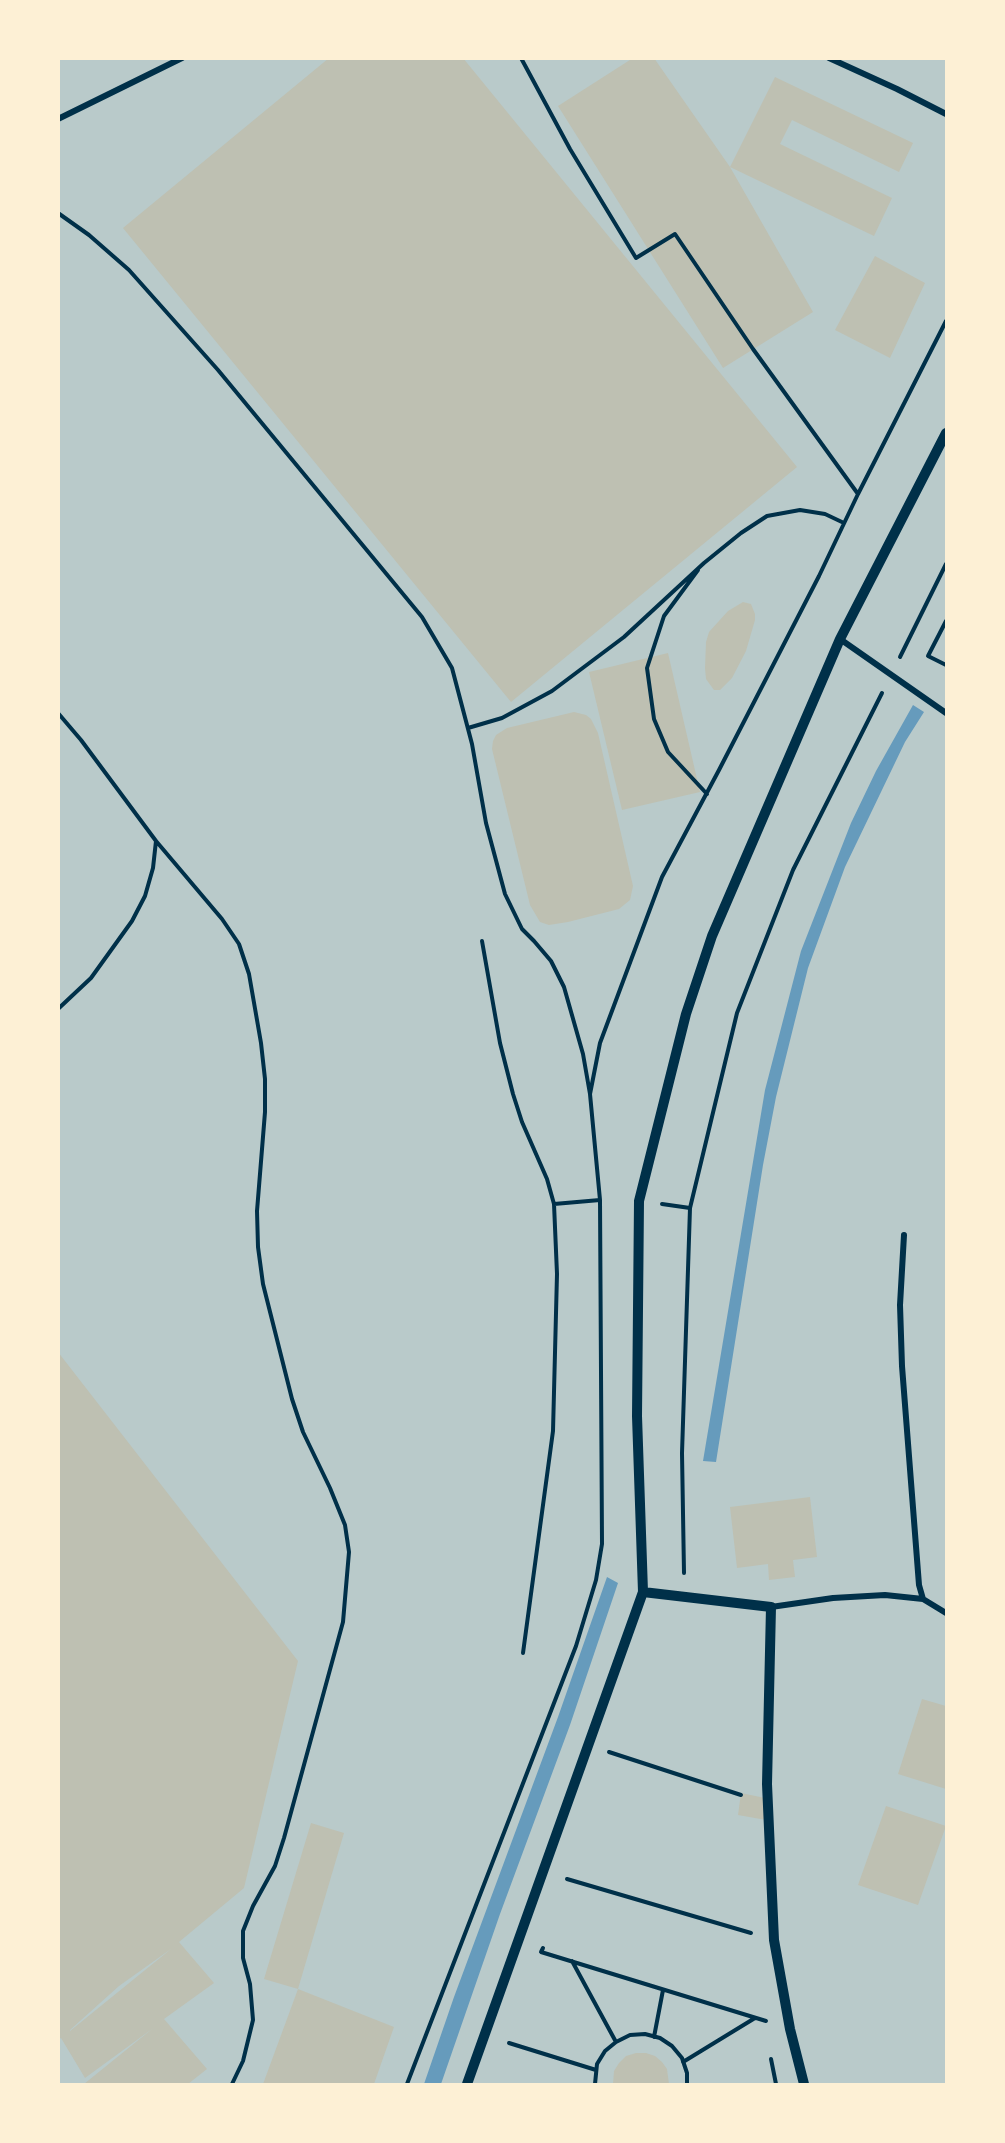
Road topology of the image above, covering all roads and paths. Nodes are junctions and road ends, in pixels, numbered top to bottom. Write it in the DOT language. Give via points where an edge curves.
graph roads {
  1 [pos="182,58"];
  2 [pos="520,58"];
  3 [pos="830,58"];
  4 [pos="946,114"];
  5 [pos="58,119"];
  6 [pos="58,213"];
  7 [pos="946,321"];
  8 [pos="946,434"];
  9 [pos="858,494"];
  10 [pos="844,522"];
  11 [pos="704,562"];
  12 [pos="946,564"];
  13 [pos="946,621"];
  14 [pos="840,639"];
  15 [pos="946,665"];
  16 [pos="892,673"];
  17 [pos="58,713"];
  18 [pos="946,713"];
  19 [pos="468,728"];
  20 [pos="707,794"];
  21 [pos="156,842"];
  22 [pos="482,941"];
  23 [pos="58,1009"];
  24 [pos="590,1094"];
  25 [pos="600,1200"];
  26 [pos="639,1201"];
  27 [pos="554,1204"];
  28 [pos="690,1208"];
  29 [pos="904,1235"];
  30 [pos="643,1592"];
  31 [pos="684,1597"];
  32 [pos="923,1599"];
  33 [pos="771,1607"];
  34 [pos="946,1613"];
  35 [pos="523,1653"];
  36 [pos="613,1742"];
  37 [pos="741,1795"];
  38 [pos="570,1869"];
  39 [pos="774,1940"];
  40 [pos="545,1941"];
  41 [pos="571,1960"];
  42 [pos="663,1990"];
  43 [pos="755,2018"];
  44 [pos="790,2029"];
  45 [pos="654,2037"];
  46 [pos="616,2042"];
  47 [pos="509,2043"];
  48 [pos="683,2062"];
  49 [pos="596,2070"];
  50 [pos="232,2085"];
  51 [pos="406,2085"];
  52 [pos="467,2085"];
  53 [pos="595,2085"];
  54 [pos="687,2085"];
  55 [pos="804,2085"];
  1 -- 5 [label="street"];
  2 -- 9 [label="path" via="636,258 675,234"];
  3 -- 4 [label="street"];
  6 -- 19 [label="path" via="129,270 218,370 422,617 452,668"];
  7 -- 9 [label="path"];
  8 -- 14 [label="street"];
  9 -- 10 [label="path"];
  10 -- 11 [label="path" via="800,510 767,516"];
  10 -- 20 [label="path"];
  11 -- 19 [label="path" via="624,637 552,691 502,718"];
  11 -- 20 [label="path" via="664,616 647,668 654,719 668,752"];
  12 -- 16 [label="path"];
  13 -- 15 [label="path" via="928,656"];
  14 -- 16 [label="street"];
  14 -- 26 [label="street" via="712,936 686,1014"];
  16 -- 18 [label="street"];
  16 -- 28 [label="path" via="793,870 737,1013"];
  17 -- 21 [label="path"];
  19 -- 24 [label="path" via="486,823 505,894 522,929 551,961 564,987"];
  20 -- 24 [label="path" via="662,877 600,1043"];
  21 -- 23 [label="path" via="145,896 132,921 91,978"];
  21 -- 50 [label="path" via="222,919 239,944 249,974 265,1079 257,1211 263,1284 292,1399 345,1525 349,1552 343,1623 287,1826 275,1866 243,1931 243,1958 253,2020 243,2061"];
  22 -- 27 [label="path" via="513,1094"];
  24 -- 25 [label="path"];
  25 -- 27 [label="path"];
  25 -- 51 [label="path" via="602,1544 596,1580 576,1646"];
  26 -- 28 [label="path"];
  26 -- 30 [label="street" via="637,1416"];
  27 -- 35 [label="path" via="557,1274 553,1431"];
  28 -- 31 [label="path" via="682,1453"];
  29 -- 32 [label="street" via="902,1366"];
  30 -- 31 [label="street"];
  30 -- 52 [label="street"];
  31 -- 33 [label="street"];
  32 -- 33 [label="street" via="885,1595"];
  32 -- 34 [label="street"];
  33 -- 39 [label="street" via="767,1784"];
  36 -- 37 [label="path" via="609,1753"];
  38 -- 39 [label="path" via="566,1880"];
  39 -- 44 [label="street"];
  40 -- 41 [label="path" via="542,1952"];
  41 -- 42 [label="path"];
  41 -- 46 [label="path"];
  42 -- 43 [label="path"];
  42 -- 45 [label="path"];
  43 -- 44 [label="path"];
  43 -- 48 [label="path"];
  44 -- 55 [label="street"];
  45 -- 46 [label="path" via="630,2035"];
  45 -- 48 [label="path" via="672,2046"];
  46 -- 49 [label="path" via="605,2051"];
  47 -- 49 [label="path"];
  48 -- 54 [label="path"];
  49 -- 53 [label="path"];
}
